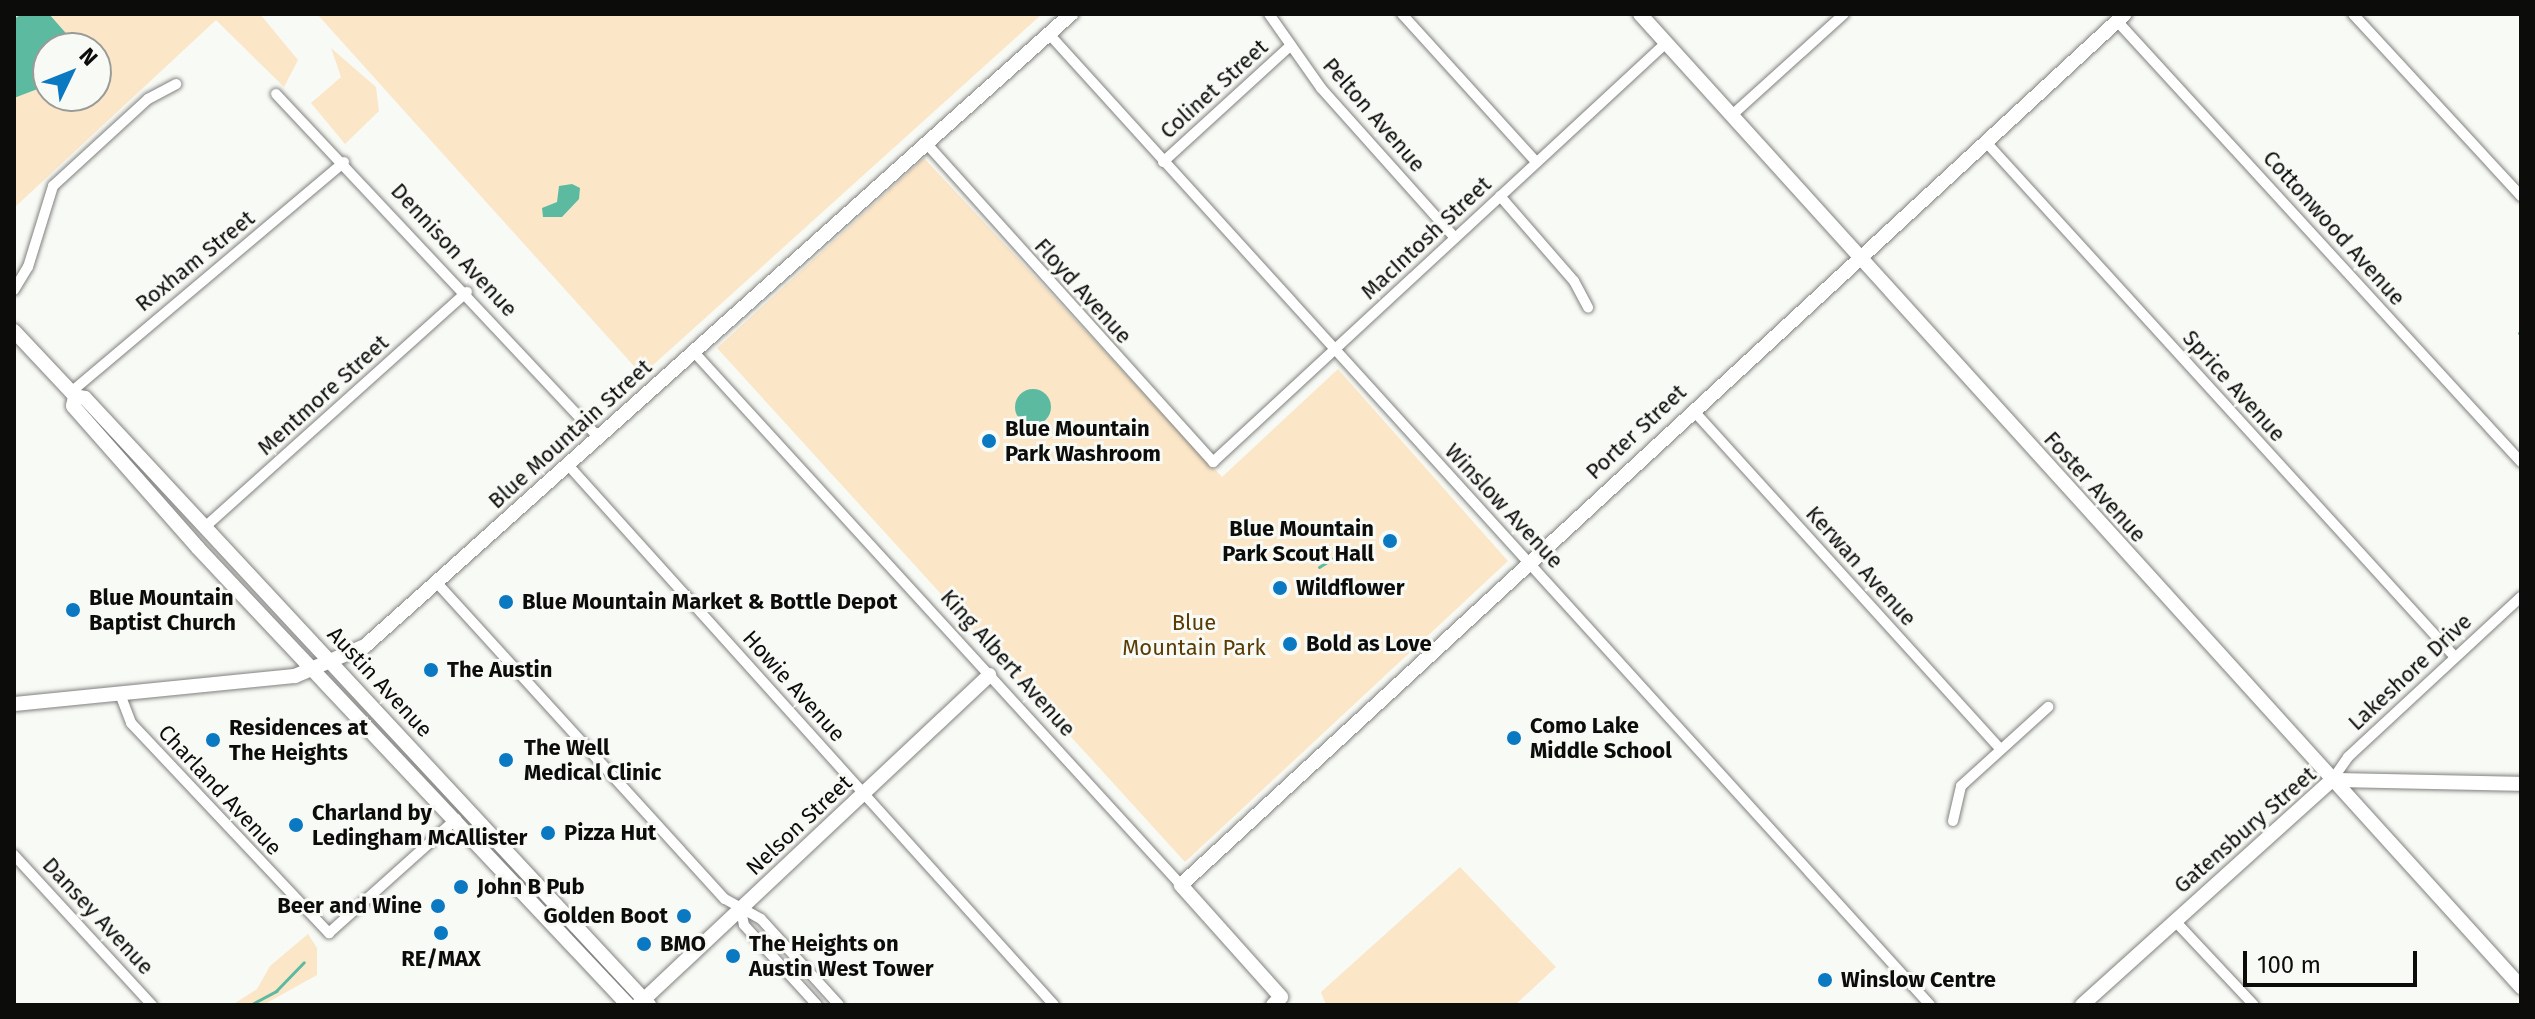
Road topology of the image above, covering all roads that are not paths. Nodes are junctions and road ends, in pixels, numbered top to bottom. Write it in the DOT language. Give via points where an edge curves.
graph roads {
  1 [pos="1071,14"];
  2 [pos="1269,14"];
  3 [pos="1402,14"];
  4 [pos="1640,14"];
  5 [pos="1844,14"];
  6 [pos="2353,14"];
  7 [pos="2121,18"];
  8 [pos="1049,34"];
  9 [pos="1666,43"];
  10 [pos="1291,45"];
  11 [pos="176,84"];
  12 [pos="276,94"];
  13 [pos="1731,116"];
  14 [pos="1985,141"];
  15 [pos="927,144"];
  16 [pos="344,162"];
  17 [pos="1163,162"];
  18 [pos="1536,162"];
  19 [pos="1500,196"];
  20 [pos="2521,196"];
  21 [pos="1455,238"];
  22 [pos="1857,257"];
  23 [pos="14,290"];
  24 [pos="467,292"];
  25 [pos="1588,307"];
  26 [pos="14,331"];
  27 [pos="693,351"];
  28 [pos="1334,351"];
  29 [pos="73,394"];
  30 [pos="1693,410"];
  31 [pos="598,437"];
  32 [pos="1213,462"];
  33 [pos="2521,462"];
  34 [pos="569,466"];
  35 [pos="205,527"];
  36 [pos="1528,562"];
  37 [pos="438,584"];
  38 [pos="2521,597"];
  39 [pos="2455,657"];
  40 [pos="333,665"];
  41 [pos="315,672"];
  42 [pos="990,675"];
  43 [pos="120,694"];
  44 [pos="14,704"];
  45 [pos="2048,707"];
  46 [pos="2000,749"];
  47 [pos="2332,780"];
  48 [pos="2521,784"];
  49 [pos="864,794"];
  50 [pos="476,815"];
  51 [pos="456,819"];
  52 [pos="1953,821"];
  53 [pos="14,855"];
  54 [pos="1181,885"];
  55 [pos="741,910"];
  56 [pos="2175,921"];
  57 [pos="2521,987"];
  58 [pos="1281,1002"];
  59 [pos="644,1003"];
  60 [pos="152,1005"];
  61 [pos="628,1005"];
  62 [pos="817,1005"];
  63 [pos="839,1005"];
  64 [pos="1054,1005"];
  65 [pos="1930,1005"];
  66 [pos="2082,1005"];
  67 [pos="2254,1005"];
  1 -- 8 [label="street, Blue Mountain Street"];
  2 -- 10 [label="street, Pelton Avenue"];
  3 -- 18 [label="street"];
  4 -- 9 [label="street, Foster Avenue"];
  5 -- 13 [label="street"];
  6 -- 20 [label="street"];
  7 -- 14 [label="street, Porter Street"];
  7 -- 33 [label="street, Cottonwood Avenue"];
  8 -- 15 [label="street, Blue Mountain Street"];
  8 -- 17 [label="street, Winslow Avenue"];
  9 -- 13 [label="street, Foster Avenue"];
  9 -- 18 [label="street, MacIntosh Street"];
  10 -- 17 [label="street, Colinet Street"];
  10 -- 21 [label="street, Pelton Avenue"];
  11 -- 23 [label="street" via="148,99 53,186 28,267"];
  12 -- 16 [label="street, Dennison Avenue"];
  13 -- 22 [label="street, Foster Avenue"];
  14 -- 22 [label="street, Porter Street"];
  14 -- 39 [label="street, Sprice Avenue"];
  15 -- 27 [label="street, Blue Mountain Street"];
  15 -- 32 [label="street, Floyd Avenue"];
  16 -- 24 [label="street, Dennison Avenue"];
  16 -- 29 [label="street, Roxham Street"];
  17 -- 28 [label="street, Winslow Avenue"];
  18 -- 19 [label="street, MacIntosh Street"];
  19 -- 21 [label="street, MacIntosh Street"];
  19 -- 25 [label="street" via="1574,281"];
  21 -- 28 [label="street, MacIntosh Street"];
  22 -- 30 [label="street, Porter Street"];
  22 -- 47 [label="street, Foster Avenue"];
  24 -- 31 [label="street, Dennison Avenue"];
  24 -- 35 [label="street, Mentmore Street"];
  26 -- 29 [label="street, Austin Avenue"];
  27 -- 31 [label="street, Blue Mountain Street"];
  27 -- 42 [label="street, King Albert Avenue"];
  28 -- 32 [label="street, MacIntosh Street"];
  28 -- 36 [label="street, Winslow Avenue"];
  29 -- 35 [label="street, Austin Avenue" via="85,398"];
  29 -- 41 [label="street, Austin Avenue" via="73,406 103,442"];
  30 -- 36 [label="street, Porter Street"];
  30 -- 46 [label="street, Kerwan Avenue"];
  31 -- 34 [label="street, Blue Mountain Street"];
  34 -- 37 [label="street, Blue Mountain Street"];
  34 -- 49 [label="street, Howie Avenue"];
  35 -- 40 [label="street, Austin Avenue"];
  36 -- 54 [label="street, Porter Street"];
  36 -- 65 [label="street, Winslow Avenue"];
  37 -- 40 [label="street, Blue Mountain Street" via="385,631"];
  37 -- 55 [label="street"];
  38 -- 39 [label="street, Lakeshore Drive"];
  39 -- 47 [label="street, Lakeshore Drive"];
  40 -- 41 [label="street, Blue Mountain Street"];
  40 -- 50 [label="street, Austin Avenue"];
  41 -- 43 [label="street, Blue Mountain Street"];
  41 -- 51 [label="street, Austin Avenue"];
  42 -- 49 [label="street, Nelson Street"];
  42 -- 54 [label="street, King Albert Avenue"];
  43 -- 44 [label="street, Blue Mountain Street"];
  43 -- 51 [label="street, Charland Avenue" via="131,723 329,933"];
  45 -- 46 [label="street"];
  46 -- 52 [label="street" via="1961,786"];
  47 -- 48 [label="street, Gatensbury Street"];
  47 -- 56 [label="street, Gatensbury Street"];
  47 -- 57 [label="street, Foster Avenue"];
  49 -- 55 [label="street, Nelson Street"];
  49 -- 64 [label="street, Howie Avenue"];
  50 -- 51 [label="street"];
  50 -- 59 [label="street, Austin Avenue"];
  51 -- 61 [label="street, Austin Avenue"];
  53 -- 60 [label="street, Dansey Avenue"];
  54 -- 58 [label="street, King Albert Avenue"];
  55 -- 59 [label="street, Nelson Street"];
  55 -- 62 [label="street" via="744,925"];
  55 -- 63 [label="street" via="761,919"];
  56 -- 66 [label="street, Gatensbury Street"];
  56 -- 67 [label="street"];
}
